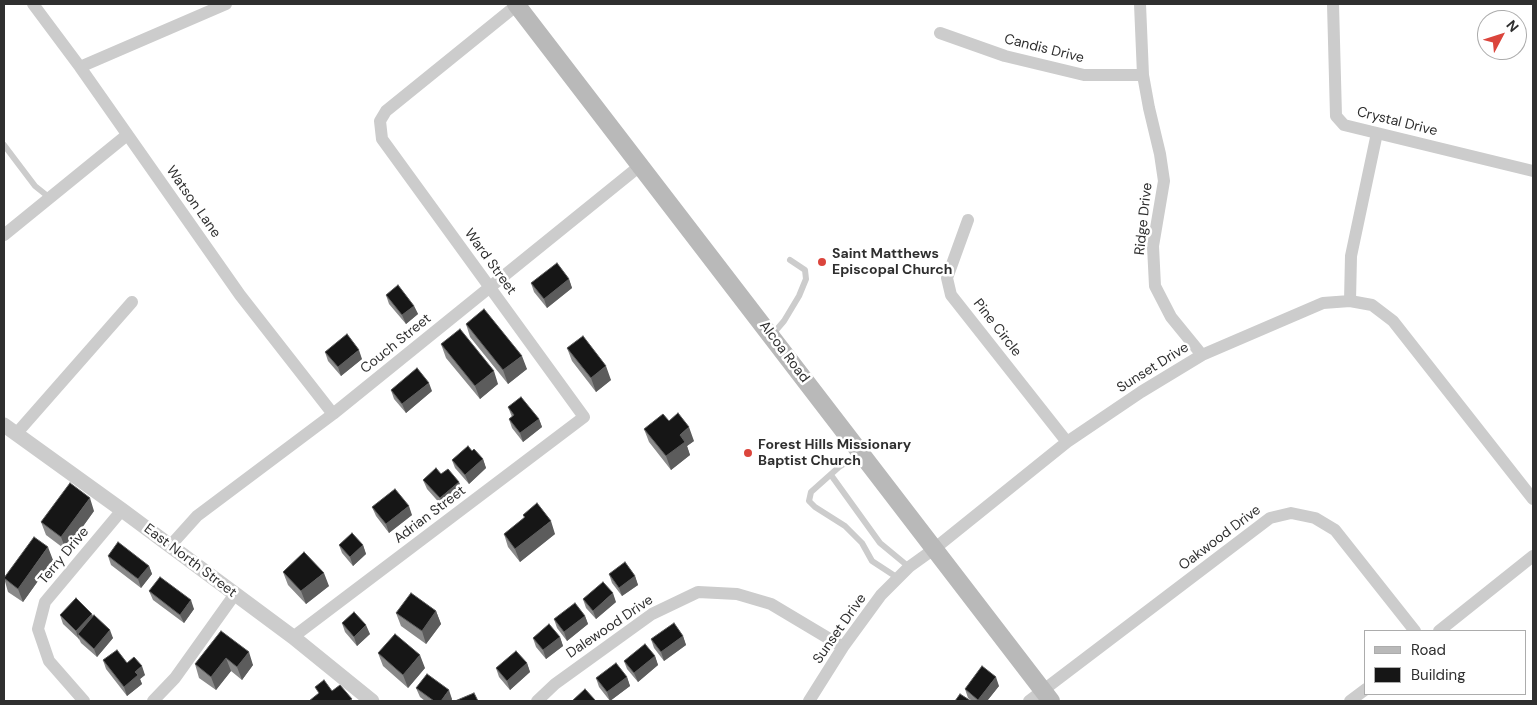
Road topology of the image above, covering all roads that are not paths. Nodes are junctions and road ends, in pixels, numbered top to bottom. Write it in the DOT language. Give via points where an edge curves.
graph roads {
  1 [pos="33,4"];
  2 [pos="226,4"];
  3 [pos="516,4"];
  4 [pos="1140,4"];
  5 [pos="1333,4"];
  6 [pos="940,33"];
  7 [pos="80,67"];
  8 [pos="1143,74"];
  9 [pos="1377,133"];
  10 [pos="127,135"];
  11 [pos="4,145"];
  12 [pos="641,165"];
  13 [pos="1533,171"];
  14 [pos="50,198"];
  15 [pos="968,220"];
  16 [pos="4,235"];
  17 [pos="790,260"];
  18 [pos="489,288"];
  19 [pos="1350,301"];
  20 [pos="132,302"];
  21 [pos="771,336"];
  22 [pos="1202,355"];
  23 [pos="333,414"];
  24 [pos="584,417"];
  25 [pos="10,430"];
  26 [pos="1067,442"];
  27 [pos="861,454"];
  28 [pos="831,474"];
  29 [pos="1533,500"];
  30 [pos="122,510"];
  31 [pos="170,546"];
  32 [pos="934,549"];
  33 [pos="1533,556"];
  34 [pos="909,567"];
  35 [pos="898,578"];
  36 [pos="234,594"];
  37 [pos="1414,630"];
  38 [pos="1440,630"];
  39 [pos="293,637"];
  40 [pos="842,647"];
  41 [pos="1364,690"];
  42 [pos="1041,698"];
  43 [pos="84,701"];
  44 [pos="153,701"];
  45 [pos="372,701"];
  46 [pos="537,701"];
  47 [pos="809,701"];
  48 [pos="1350,701"];
  1 -- 7 [label="street, Watson Lane"];
  2 -- 7 [label="street"];
  3 -- 12 [label="main road, Alcoa Road"];
  3 -- 18 [label="street, Ward Street" via="386,111 380,121 382,139"];
  4 -- 8 [label="street, Ridge Drive"];
  5 -- 9 [label="street, Crystal Drive" via="1336,116 1344,125"];
  6 -- 8 [label="street, Candis Drive" via="1005,56 1084,75"];
  7 -- 10 [label="street, Watson Lane"];
  8 -- 22 [label="street, Ridge Drive" via="1164,181 1153,246 1155,286 1171,317"];
  9 -- 13 [label="street, Crystal Drive"];
  9 -- 19 [label="street" via="1351,256"];
  10 -- 14 [label="street"];
  10 -- 23 [label="street, Watson Lane" via="240,295"];
  11 -- 14 [label="lane" via="35,186"];
  12 -- 18 [label="street, Couch Street"];
  12 -- 21 [label="main road, Alcoa Road"];
  14 -- 16 [label="street"];
  15 -- 26 [label="street, Pine Circle" via="947,278 951,295"];
  17 -- 21 [label="lane" via="805,270 806,279 784,321"];
  18 -- 23 [label="street, Couch Street"];
  18 -- 24 [label="street, Ward Street"];
  19 -- 22 [label="street, Sunset Drive" via="1323,303"];
  19 -- 29 [label="street, Sunset Drive" via="1372,305 1393,322"];
  20 -- 25 [label="street"];
  21 -- 27 [label="main road, Alcoa Road"];
  22 -- 26 [label="street, Sunset Drive"];
  23 -- 31 [label="street, Couch Street" via="198,516"];
  24 -- 39 [label="street, Adrian Street"];
  25 -- 30 [label="street, East North Street"];
  26 -- 32 [label="street, Sunset Drive"];
  27 -- 28 [label="lane"];
  27 -- 32 [label="main road, Alcoa Road"];
  28 -- 34 [label="lane" via="880,543"];
  28 -- 35 [label="lane" via="811,492 809,501 846,526 862,543 872,561"];
  30 -- 31 [label="street, East North Street"];
  30 -- 43 [label="street, Terry Drive" via="46,602 38,630 49,661"];
  31 -- 36 [label="street, East North Street"];
  32 -- 34 [label="street, Sunset Drive"];
  32 -- 42 [label="main road, Alcoa Road"];
  33 -- 38 [label="street"];
  34 -- 35 [label="street, Sunset Drive"];
  35 -- 40 [label="street, Sunset Drive"];
  36 -- 39 [label="street, East North Street"];
  36 -- 44 [label="street" via="175,678"];
  37 -- 42 [label="street, Oakwood Drive" via="1335,530 1315,518 1291,513 1270,518"];
  39 -- 45 [label="street, East North Street"];
  40 -- 46 [label="street, Dalewood Drive" via="771,604 737,594 698,592 652,614 555,684"];
  40 -- 47 [label="street, Sunset Drive"];
  41 -- 48 [label="street"];
}
